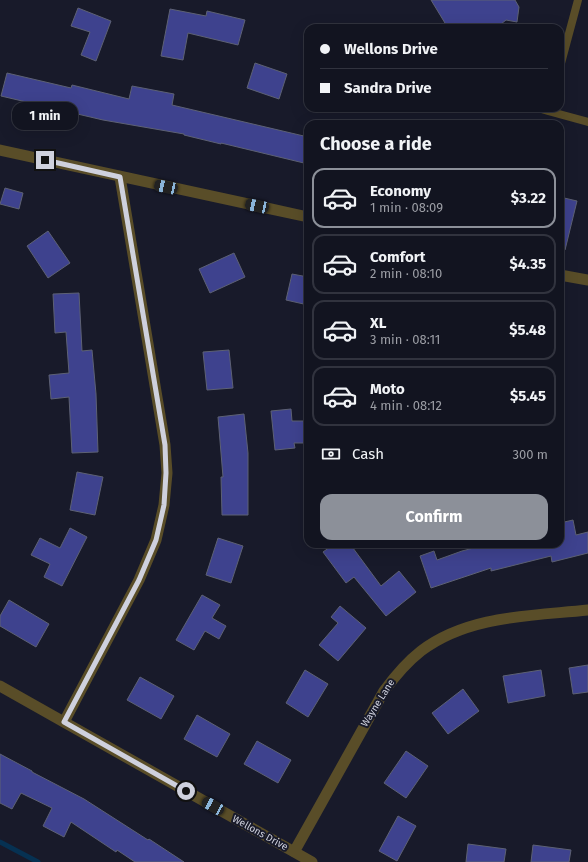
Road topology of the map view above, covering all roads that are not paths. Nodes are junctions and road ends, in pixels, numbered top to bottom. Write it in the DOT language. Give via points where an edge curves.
graph roads {
  1 [pos="578,0"];
  2 [pos="564,52"];
  3 [pos="558,112"];
  4 [pos="588,122"];
  5 [pos="0,150"];
  6 [pos="120,177"];
  7 [pos="304,216"];
  8 [pos="564,276"];
  9 [pos="588,280"];
  10 [pos="588,610"];
  11 [pos="0,686"];
  12 [pos="64,722"];
  13 [pos="294,852"];
  14 [pos="312,862"];
  1 -- 2 [label="lane"];
  3 -- 4 [label="lane"];
  5 -- 6 [label="street"];
  6 -- 7 [label="street"];
  6 -- 12 [label="street" via="165,445 164,505 156,540 139,580"];
  8 -- 9 [label="street"];
  10 -- 13 [label="street, Wayne Lane" via="491,620 446,635 422,650 401,669 384,690"];
  11 -- 12 [label="street, Wellons Drive"];
  12 -- 13 [label="street, Wellons Drive"];
  13 -- 14 [label="street, Wellons Drive"];
}
